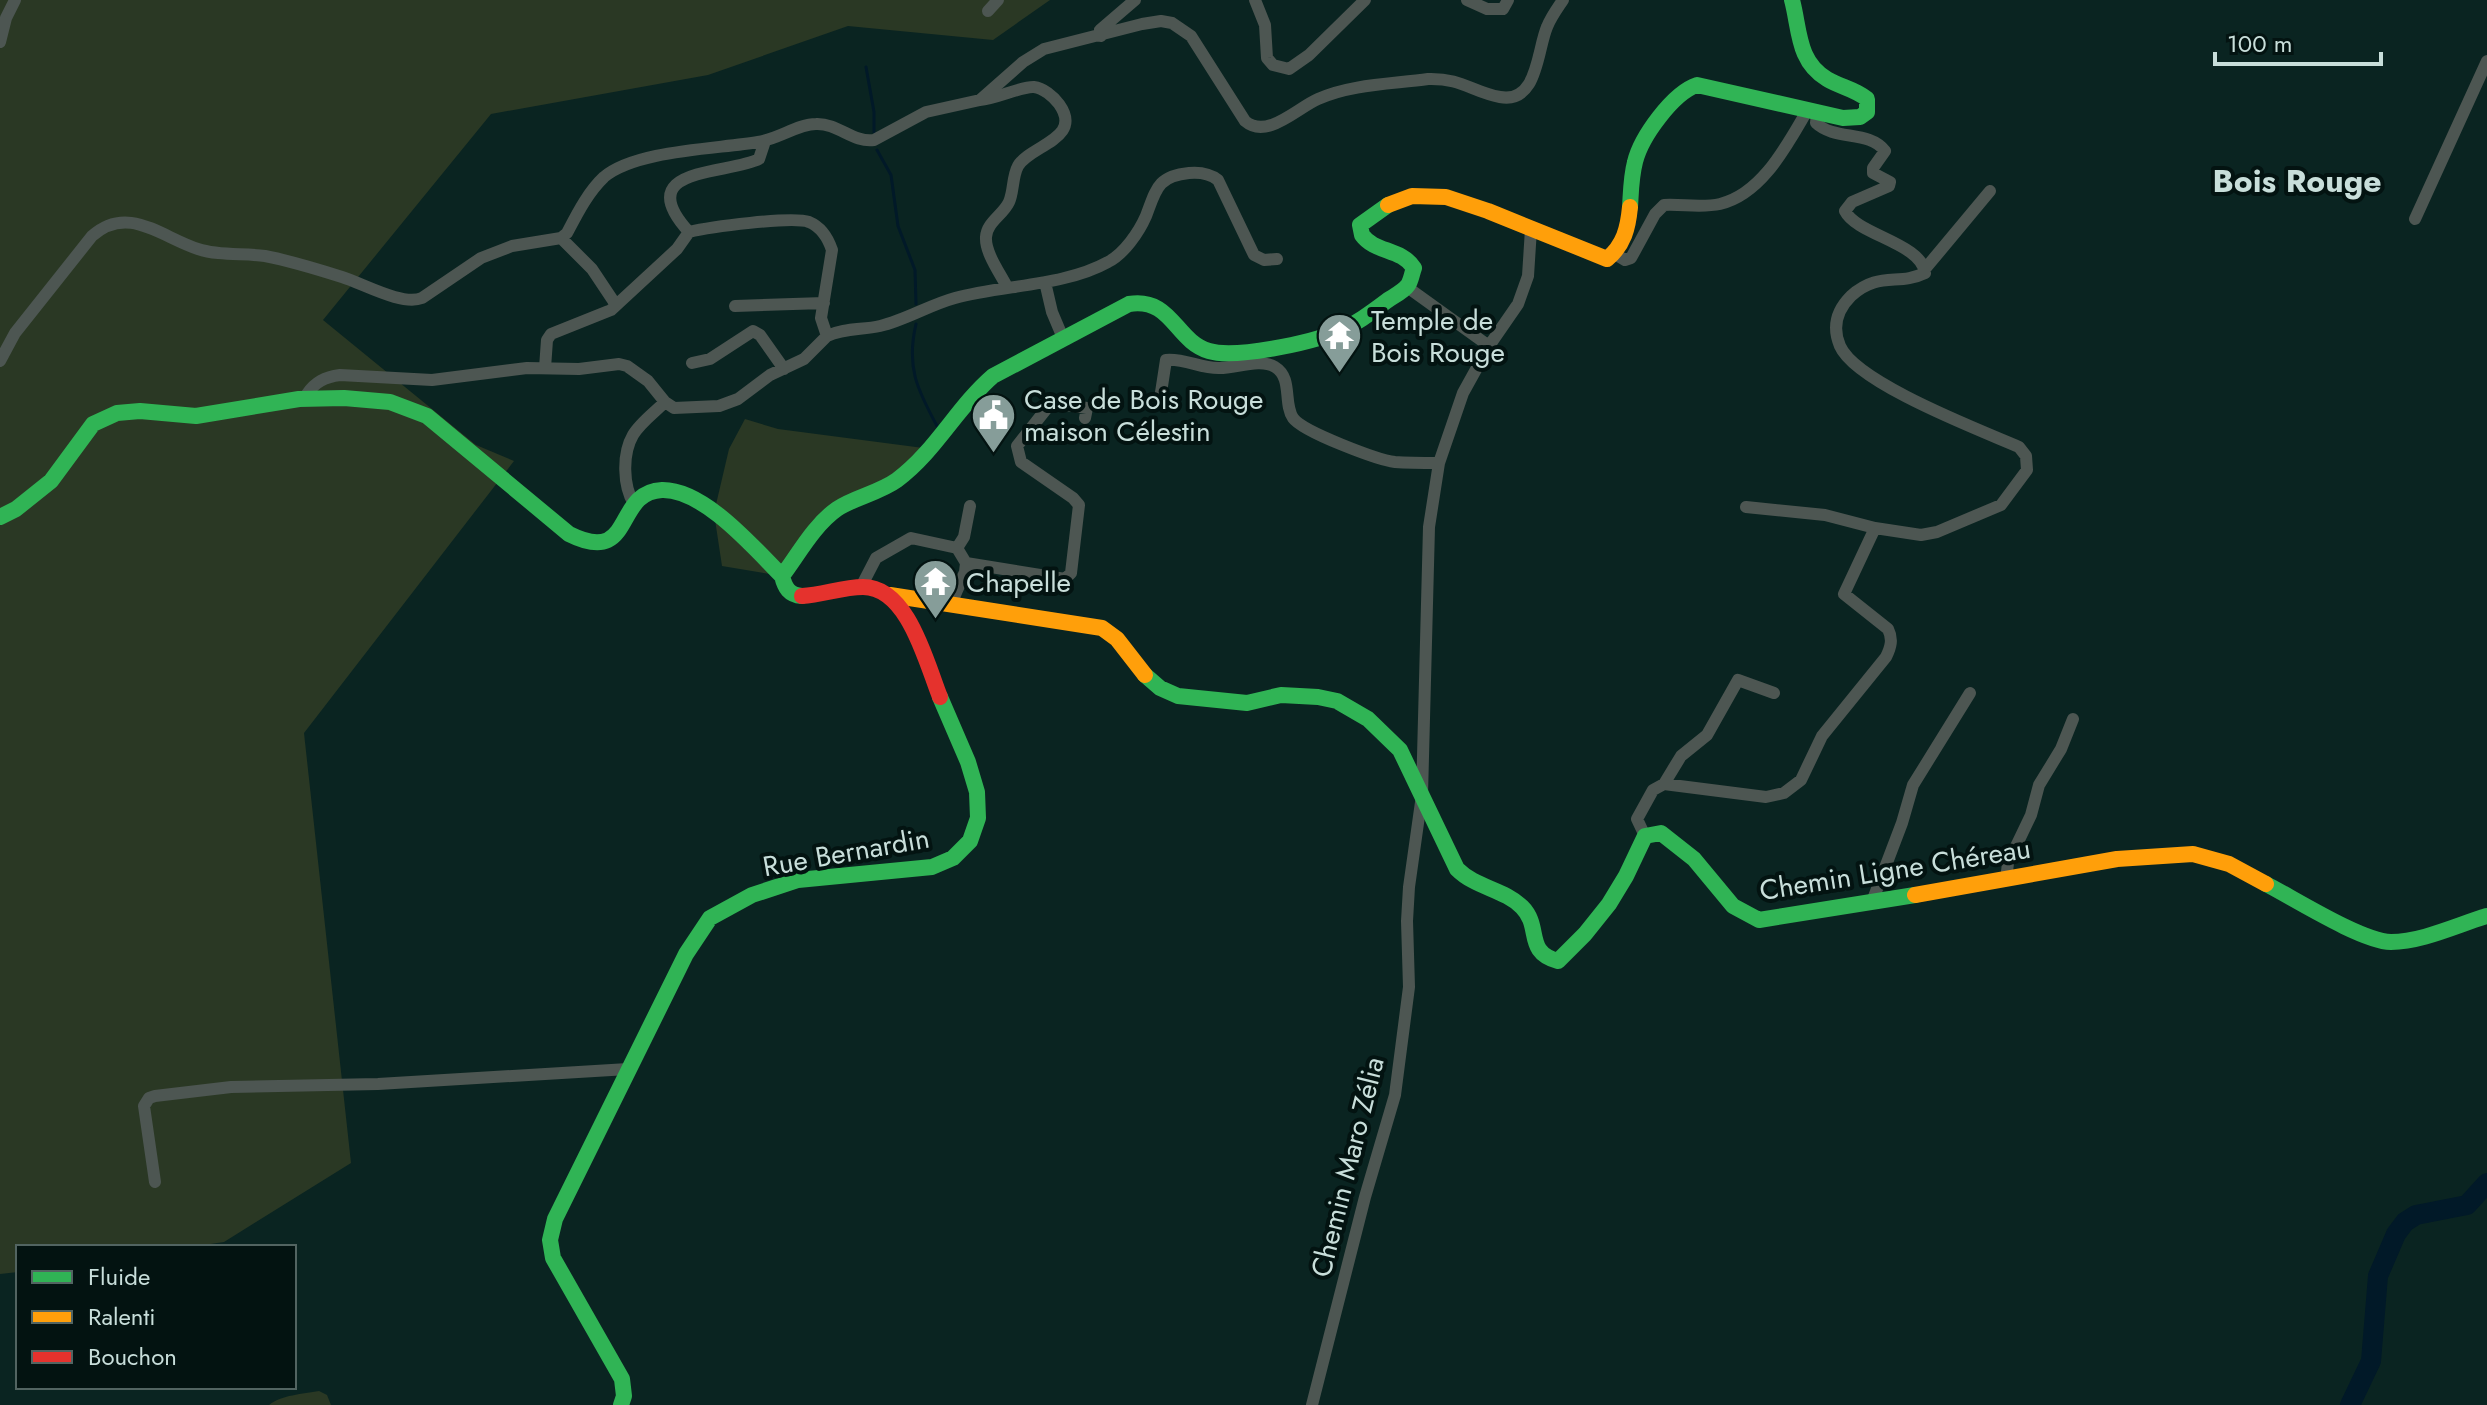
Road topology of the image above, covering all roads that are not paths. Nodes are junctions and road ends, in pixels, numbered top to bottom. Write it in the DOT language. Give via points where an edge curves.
graph roads {
  1 [pos="15,0"];
  2 [pos="998,0"];
  3 [pos="1135,0"];
  4 [pos="1255,0"];
  5 [pos="1365,0"];
  6 [pos="1508,0"];
  7 [pos="1563,0"];
  8 [pos="1792,0"];
  9 [pos="1474,1"];
  10 [pos="988,11"];
  11 [pos="1101,36"];
  12 [pos="0,42"];
  13 [pos="2487,61"];
  14 [pos="980,100"];
  15 [pos="1812,112"];
  16 [pos="765,141"];
  17 [pos="1990,191"];
  18 [pos="2415,219"];
  19 [pos="1531,229"];
  20 [pos="689,232"];
  21 [pos="561,238"];
  22 [pos="1615,254"];
  23 [pos="1277,259"];
  24 [pos="1925,269"];
  25 [pos="1045,282"];
  26 [pos="1007,287"];
  27 [pos="1407,287"];
  28 [pos="824,303"];
  29 [pos="616,305"];
  30 [pos="735,306"];
  31 [pos="827,336"];
  32 [pos="1063,338"];
  33 [pos="1489,346"];
  34 [pos="0,361"];
  35 [pos="692,363"];
  36 [pos="545,368"];
  37 [pos="784,369"];
  38 [pos="307,399"];
  39 [pos="1160,399"];
  40 [pos="665,402"];
  41 [pos="1085,418"];
  42 [pos="1439,463"];
  43 [pos="634,504"];
  44 [pos="970,506"];
  45 [pos="1746,507"];
  46 [pos="0,517"];
  47 [pos="1875,528"];
  48 [pos="957,548"];
  49 [pos="966,563"];
  50 [pos="782,576"];
  51 [pos="861,587"];
  52 [pos="890,595"];
  53 [pos="951,604"];
  54 [pos="1774,693"];
  55 [pos="1970,693"];
  56 [pos="2073,719"];
  57 [pos="1664,784"];
  58 [pos="1422,795"];
  59 [pos="1645,836"];
  60 [pos="2006,880"];
  61 [pos="1872,902"];
  62 [pos="2487,916"];
  63 [pos="628,1069"];
  64 [pos="155,1182"];
  65 [pos="621,1405"];
  66 [pos="1312,1405"];
  1 -- 12 [label="street"];
  2 -- 10 [label="street"];
  3 -- 11 [label="street" via="1105,23"];
  4 -- 5 [label="street" via="1263,13 1267,58 1289,69"];
  6 -- 9 [label="street" via="1503,9 1487,9"];
  7 -- 11 [label="street" via="1546,29 1527,89 1511,98 1455,81 1428,79 1322,97 1256,127 1245,121 1183,29 1161,21"];
  8 -- 15 [label="main road" via="1806,62 1867,99 1867,112 1860,117"];
  11 -- 14 [label="street" via="1044,49"];
  13 -- 18 [label="street"];
  14 -- 16 [label="street" via="926,112 874,140 813,123"];
  14 -- 26 [label="street" via="1040,88 1064,114 1059,136 1018,165 1011,199 986,234 986,247"];
  15 -- 22 [label="street" via="1783,152 1739,197 1710,205 1664,205 1631,258"];
  15 -- 22 [label="main road" via="1697,85 1685,89 1637,155 1626,233"];
  15 -- 24 [label="street" via="1825,132 1882,146 1885,151 1873,173 1889,186 1852,202 1845,211"];
  16 -- 20 [label="street" via="754,162 687,176 676,185 674,208"];
  16 -- 21 [label="street" via="689,150 615,171 598,184"];
  17 -- 24 [label="street"];
  19 -- 22 [label="main road" via="1596,257"];
  19 -- 27 [label="main road" via="1438,196 1405,198 1367,219 1360,233 1363,241 1410,259 1414,268"];
  19 -- 33 [label="street, Chemin Maro Zélia" via="1528,276 1513,313"];
  20 -- 28 [label="street" via="798,220 816,226 832,250"];
  20 -- 29 [label="street"];
  21 -- 29 [label="street" via="592,269"];
  21 -- 34 [label="street" via="512,246 481,258 413,302 285,261 200,250 121,221 104,225 92,236 15,333"];
  23 -- 25 [label="street" via="1254,255 1218,180 1200,172 1170,177 1156,189 1143,223 1113,260"];
  24 -- 47 [label="street" via="1920,276 1880,279 1852,295 1836,319 1840,348 1905,398 2019,447 2027,470 2001,505 1937,532 1921,535"];
  25 -- 26 [label="street"];
  25 -- 32 [label="street"];
  26 -- 31 [label="street" via="941,303 883,325"];
  27 -- 32 [label="main road" via="1335,333 1229,354 1209,352 1191,342 1159,307 1143,300"];
  27 -- 33 [label="street"];
  28 -- 30 [label="street"];
  28 -- 31 [label="street" via="821,318"];
  29 -- 36 [label="street" via="551,334"];
  31 -- 37 [label="street" via="808,357"];
  32 -- 50 [label="main road" via="980,387 925,455 896,481 837,509"];
  33 -- 42 [label="street, Chemin Maro Zélia" via="1463,393"];
  35 -- 37 [label="street" via="710,359 753,331"];
  36 -- 38 [label="street" via="432,380 328,376 311,388"];
  36 -- 40 [label="street" via="627,366"];
  37 -- 40 [label="street" via="719,406 674,408"];
  38 -- 43 [label="main road" via="390,402 427,416 569,534 587,543 604,543"];
  38 -- 46 [label="main road" via="196,416 117,413 93,424 51,481"];
  39 -- 42 [label="street" via="1166,360 1210,368 1274,365 1286,384 1289,410 1304,427 1392,462"];
  40 -- 43 [label="street" via="633,435 627,456"];
  41 -- 49 [label="street" via="1087,408 1051,403 1017,446 1021,462 1079,505 1071,573 1065,579"];
  42 -- 58 [label="street, Chemin Maro Zélia" via="1431,514"];
  43 -- 50 [label="main road" via="664,489 682,492 714,513"];
  44 -- 48 [label="street"];
  45 -- 47 [label="street" via="1825,515"];
  47 -- 57 [label="street" via="1844,594 1888,629 1891,647 1822,736 1801,780 1784,793 1766,797"];
  48 -- 49 [label="street"];
  48 -- 51 [label="street" via="911,538 876,558"];
  49 -- 53 [label="street"];
  50 -- 51 [label="main road" via="790,594 803,596"];
  51 -- 52 [label="main road"];
  52 -- 53 [label="main road"];
  52 -- 63 [label="main road, Rue Bernardin" via="904,611 968,762 978,818 970,841 953,858 932,867 798,880 752,895 710,918"];
  53 -- 58 [label="main road" via="1102,628 1149,680 1178,696 1247,703 1296,694 1337,701 1368,719 1400,750"];
  54 -- 57 [label="street" via="1738,680 1707,735 1681,756"];
  55 -- 61 [label="street" via="1913,785"];
  56 -- 60 [label="street" via="2039,785"];
  57 -- 59 [label="street" via="1653,790 1637,819"];
  58 -- 59 [label="main road" via="1457,869 1469,881 1522,907 1533,924 1539,953 1547,960 1558,961 1597,919"];
  58 -- 66 [label="street, Chemin Maro Zélia" via="1409,887 1409,987 1395,1095"];
  59 -- 61 [label="main road, Chemin Ligne Chéreau" via="1661,833 1676,841 1726,902 1747,917 1759,920"];
  60 -- 61 [label="main road, Chemin Ligne Chéreau"];
  60 -- 62 [label="main road, Chemin Ligne Chéreau" via="2117,859 2193,854 2229,864 2362,934 2389,942"];
  63 -- 64 [label="street" via="231,1087 155,1096 144,1106"];
  63 -- 65 [label="main road, Rue Bernardin" via="555,1219 550,1240 553,1258 622,1379"];
}
